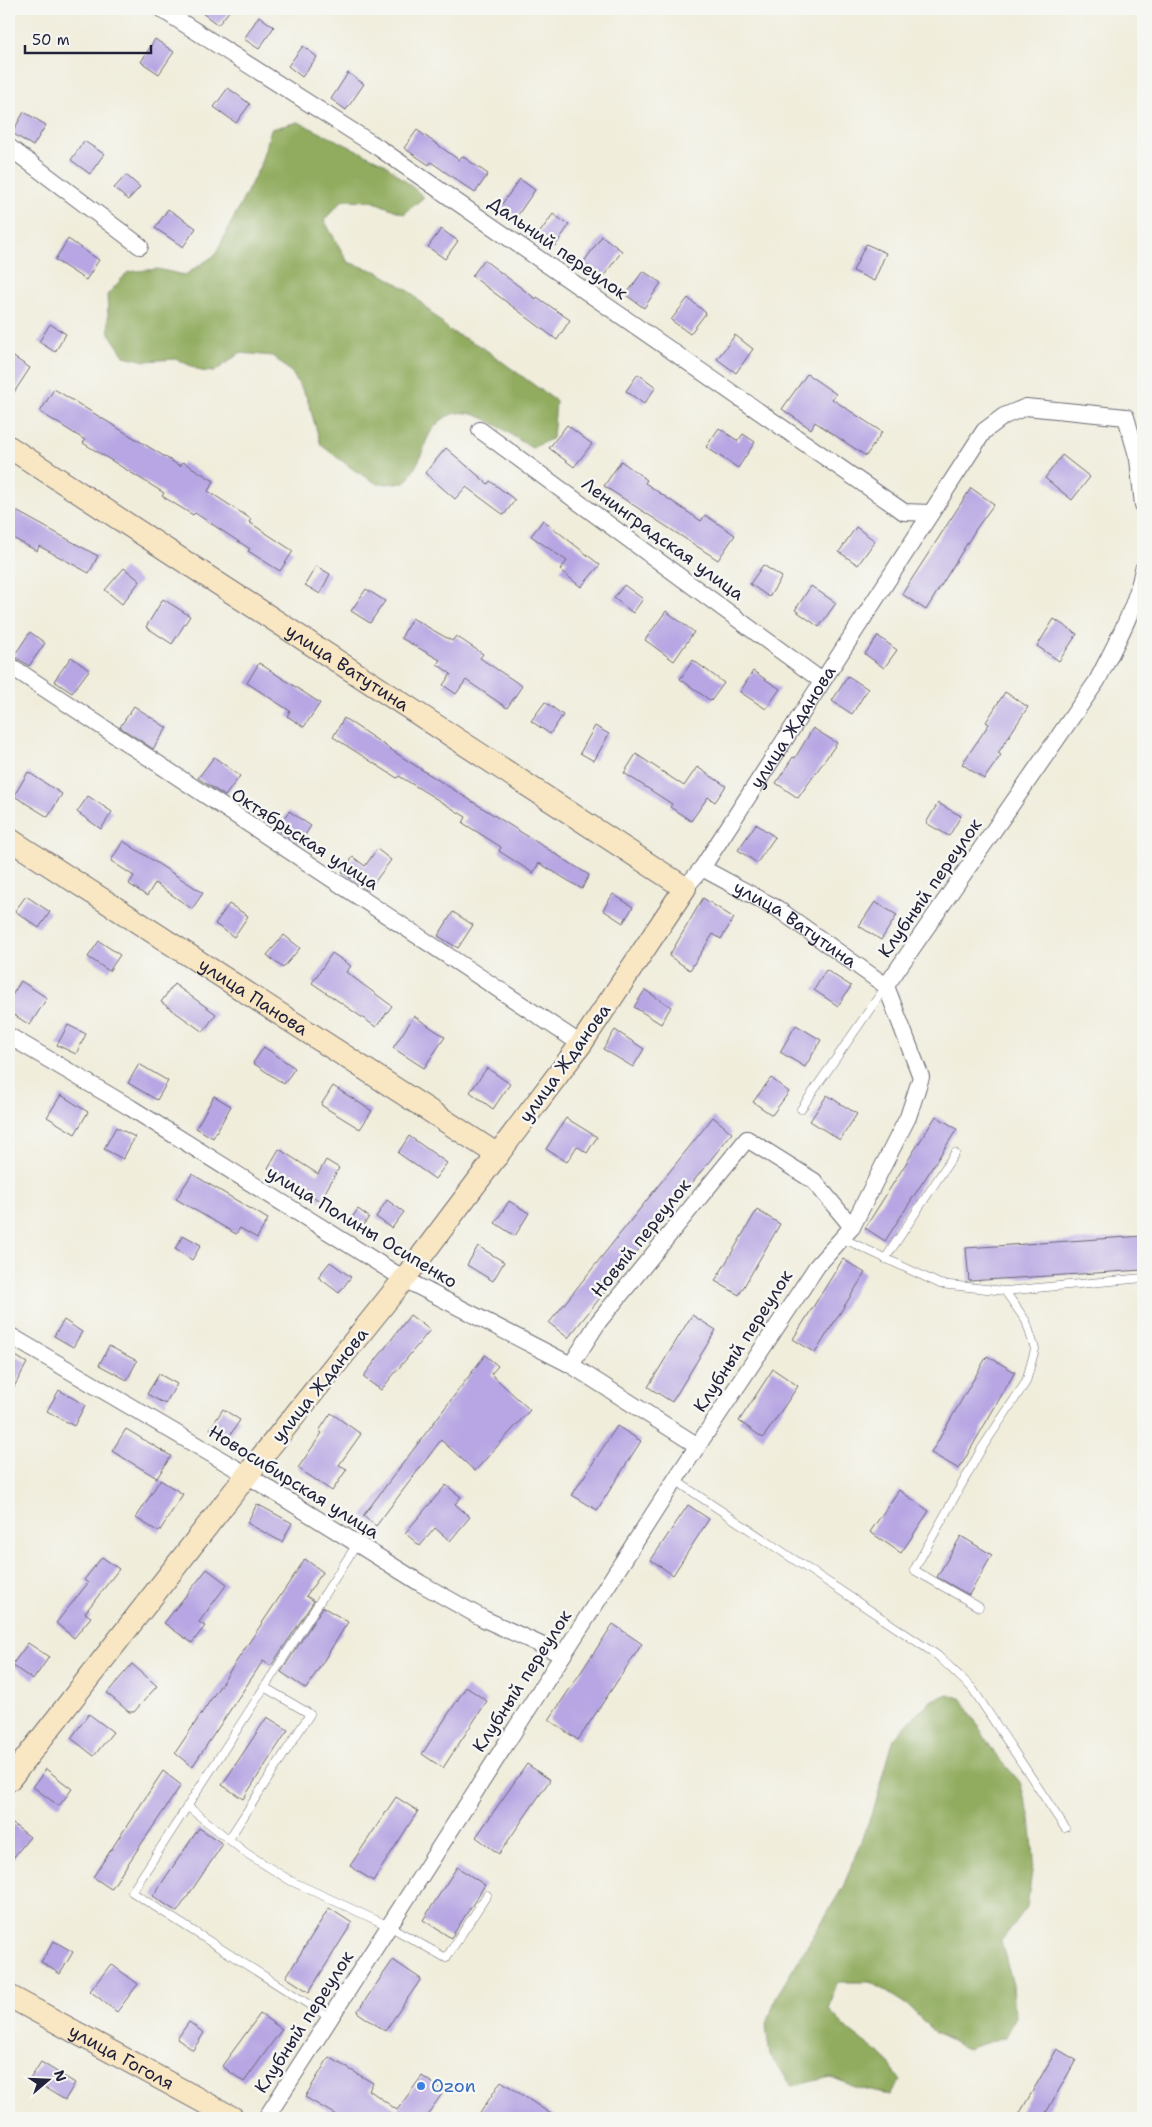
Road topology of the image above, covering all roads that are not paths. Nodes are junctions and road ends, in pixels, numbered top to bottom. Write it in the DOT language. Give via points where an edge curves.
graph roads {
  1 [pos="161,9"];
  2 [pos="9,148"];
  3 [pos="140,246"];
  4 [pos="480,430"];
  5 [pos="9,447"];
  6 [pos="1143,505"];
  7 [pos="904,512"];
  8 [pos="932,513"];
  9 [pos="910,548"];
  10 [pos="1143,569"];
  11 [pos="9,665"];
  12 [pos="822,681"];
  13 [pos="9,839"];
  14 [pos="702,868"];
  15 [pos="685,888"];
  16 [pos="886,986"];
  17 [pos="9,1036"];
  18 [pos="581,1044"];
  19 [pos="801,1109"];
  20 [pos="955,1152"];
  21 [pos="498,1155"];
  22 [pos="847,1233"];
  23 [pos="885,1259"];
  24 [pos="1143,1278"];
  25 [pos="404,1280"];
  26 [pos="1005,1290"];
  27 [pos="9,1334"];
  28 [pos="571,1365"];
  29 [pos="698,1446"];
  30 [pos="247,1475"];
  31 [pos="675,1480"];
  32 [pos="356,1544"];
  33 [pos="979,1607"];
  34 [pos="562,1655"];
  35 [pos="264,1687"];
  36 [pos="9,1780"];
  37 [pos="187,1806"];
  38 [pos="1065,1828"];
  39 [pos="229,1839"];
  40 [pos="487,1894"];
  41 [pos="389,1926"];
  42 [pos="9,1996"];
  43 [pos="330,2018"];
  44 [pos="221,2116"];
  45 [pos="266,2118"];
  1 -- 7 [label="street, Дальний переулок" via="379,148"];
  2 -- 3 [label="street"];
  4 -- 12 [label="street, Ленинградская улица"];
  5 -- 15 [label="main road, улица Ватутина"];
  6 -- 8 [label="street, улица Жданова" via="1138,459 1126,417 1026,407 1004,416 984,431"];
  7 -- 8 [label="street"];
  7 -- 9 [label="street" via="910,528"];
  8 -- 9 [label="street, улица Жданова"];
  9 -- 12 [label="street, улица Жданова"];
  10 -- 16 [label="street, Клубный переулок" via="1124,626 1097,681"];
  11 -- 18 [label="street, Октябрьская улица"];
  12 -- 14 [label="street, улица Жданова"];
  13 -- 21 [label="main road, улица Панова"];
  14 -- 15 [label="street, улица Жданова"];
  14 -- 16 [label="street, улица Ватутина" via="778,909"];
  15 -- 18 [label="main road, улица Жданова"];
  16 -- 19 [label="lane"];
  16 -- 22 [label="street, Клубный переулок" via="922,1077 908,1117"];
  17 -- 25 [label="street, улица Полины Осипенко" via="132,1108"];
  18 -- 21 [label="main road, улица Жданова"];
  20 -- 23 [label="lane"];
  21 -- 25 [label="main road, улица Жданова"];
  22 -- 23 [label="lane"];
  22 -- 28 [label="street, Новый переулок" via="814,1181 747,1139 599,1321"];
  22 -- 29 [label="street, Клубный переулок" via="817,1266"];
  23 -- 26 [label="lane" via="940,1284"];
  24 -- 26 [label="lane"];
  25 -- 28 [label="street, улица Полины Осипенко"];
  25 -- 30 [label="main road, улица Жданова"];
  26 -- 33 [label="lane" via="1026,1321 1035,1349 1026,1382 982,1448 914,1570"];
  27 -- 30 [label="street, Новосибирская улица"];
  28 -- 29 [label="street, улица Полины Осипенко"];
  29 -- 31 [label="street, Клубный переулок"];
  30 -- 32 [label="street, Новосибирская улица"];
  30 -- 36 [label="main road, улица Жданова"];
  31 -- 34 [label="street, Клубный переулок"];
  31 -- 38 [label="lane" via="937,1655 972,1688"];
  32 -- 34 [label="street, Новосибирская улица" via="484,1619"];
  32 -- 35 [label="lane"];
  34 -- 41 [label="street, Клубный переулок"];
  35 -- 37 [label="lane"];
  35 -- 39 [label="lane" via="310,1714"];
  37 -- 39 [label="lane"];
  37 -- 43 [label="lane" via="132,1892"];
  39 -- 41 [label="lane" via="291,1881"];
  40 -- 41 [label="lane" via="446,1958"];
  41 -- 43 [label="street, Клубный переулок"];
  42 -- 44 [label="main road, улица Гоголя"];
  43 -- 45 [label="street, Клубный переулок"];
}
